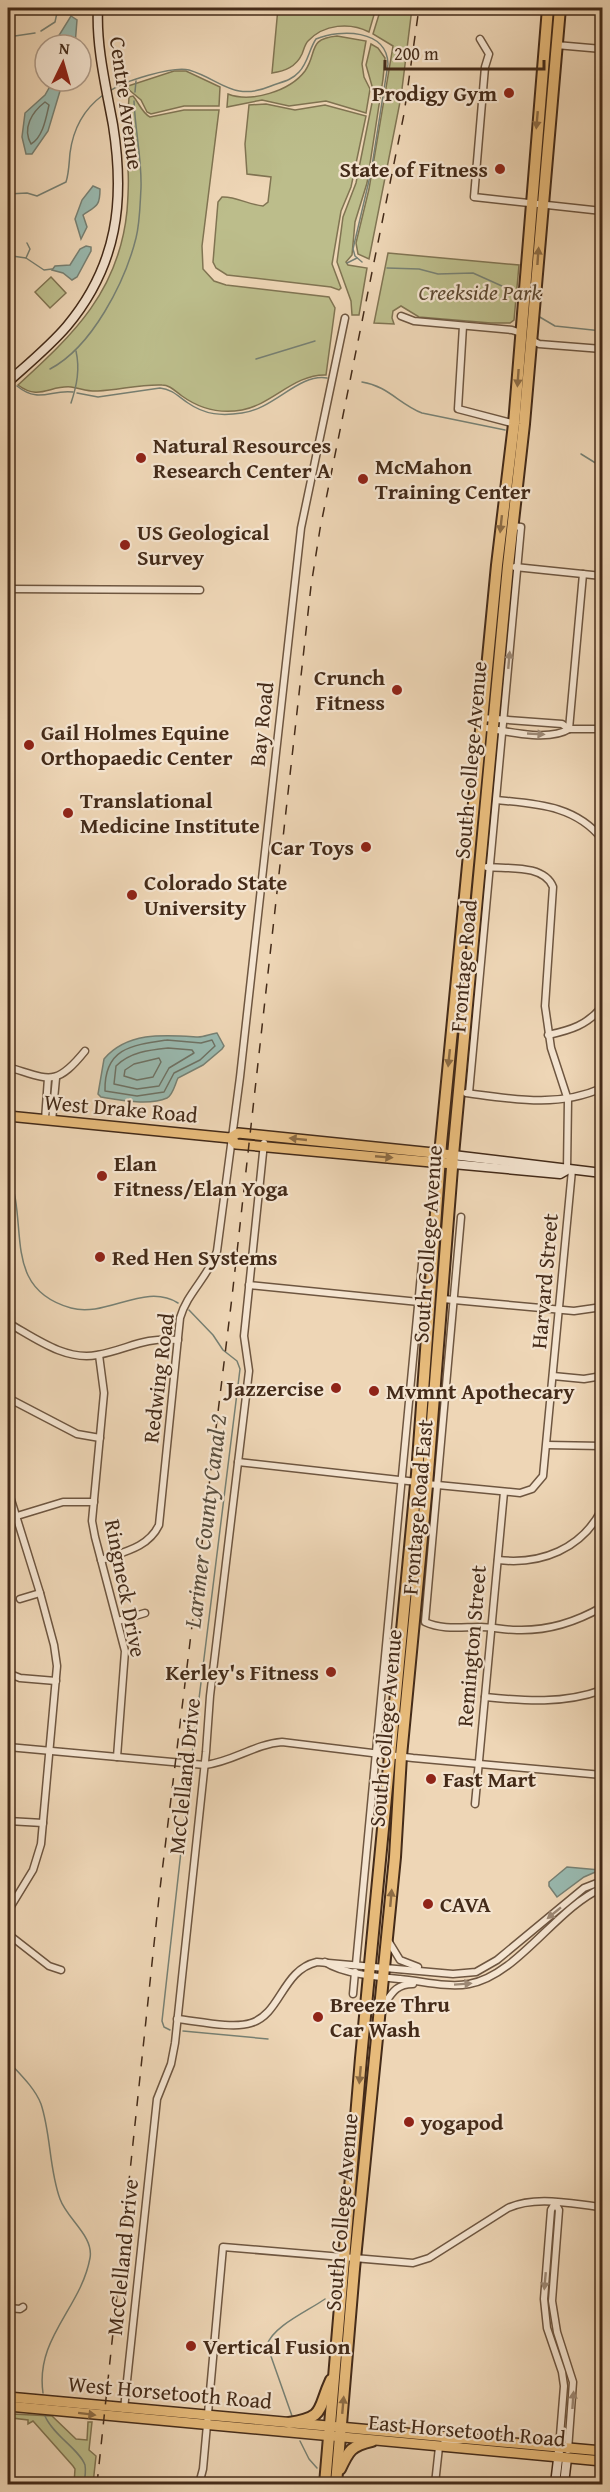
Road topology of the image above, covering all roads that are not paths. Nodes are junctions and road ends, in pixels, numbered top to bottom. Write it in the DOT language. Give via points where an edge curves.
graph roads {
  1 [pos="98,8"];
  2 [pos="548,8"];
  3 [pos="560,8"];
  4 [pos="546,25"];
  5 [pos="480,39"];
  6 [pos="556,45"];
  7 [pos="603,49"];
  8 [pos="543,55"];
  9 [pos="553,75"];
  10 [pos="536,204"];
  11 [pos="603,211"];
  12 [pos="401,316"];
  13 [pos="345,318"];
  14 [pos="527,320"];
  15 [pos="463,326"];
  16 [pos="521,333"];
  17 [pos="531,340"];
  18 [pos="603,349"];
  19 [pos="8,382"];
  20 [pos="519,424"];
  21 [pos="508,566"];
  22 [pos="583,574"];
  23 [pos="603,576"];
  24 [pos="8,589"];
  25 [pos="200,590"];
  26 [pos="481,722"];
  27 [pos="498,724"];
  28 [pos="569,729"];
  29 [pos="603,729"];
  30 [pos="497,800"];
  31 [pos="471,830"];
  32 [pos="602,836"];
  33 [pos="482,851"];
  34 [pos="485,867"];
  35 [pos="603,1007"];
  36 [pos="548,1035"];
  37 [pos="85,1051"];
  38 [pos="8,1067"];
  39 [pos="52,1078"];
  40 [pos="603,1088"];
  41 [pos="464,1093"];
  42 [pos="568,1100"];
  43 [pos="8,1116"];
  44 [pos="49,1121"];
  45 [pos="264,1136"];
  46 [pos="230,1138"];
  47 [pos="263,1146"];
  48 [pos="348,1149"];
  49 [pos="440,1158"];
  50 [pos="453,1160"];
  51 [pos="569,1170"];
  52 [pos="603,1173"];
  53 [pos="461,1217"];
  54 [pos="423,1253"];
  55 [pos="433,1261"];
  56 [pos="249,1285"];
  57 [pos="448,1299"];
  58 [pos="424,1302"];
  59 [pos="603,1307"];
  60 [pos="559,1310"];
  61 [pos="8,1323"];
  62 [pos="178,1340"];
  63 [pos="439,1346"];
  64 [pos="99,1354"];
  65 [pos="553,1376"];
  66 [pos="603,1376"];
  67 [pos="8,1398"];
  68 [pos="100,1438"];
  69 [pos="547,1445"];
  70 [pos="603,1446"];
  71 [pos="238,1462"];
  72 [pos="402,1479"];
  73 [pos="427,1484"];
  74 [pos="8,1490"];
  75 [pos="504,1492"];
  76 [pos="94,1502"];
  77 [pos="603,1509"];
  78 [pos="17,1516"];
  79 [pos="101,1560"];
  80 [pos="498,1560"];
  81 [pos="39,1593"];
  82 [pos="20,1599"];
  83 [pos="603,1607"];
  84 [pos="145,1612"];
  85 [pos="118,1621"];
  86 [pos="491,1628"];
  87 [pos="10,1674"];
  88 [pos="56,1681"];
  89 [pos="603,1690"];
  90 [pos="485,1697"];
  91 [pos="8,1747"];
  92 [pos="50,1751"];
  93 [pos="376,1753"];
  94 [pos="395,1755"];
  95 [pos="117,1757"];
  96 [pos="479,1764"];
  97 [pos="204,1765"];
  98 [pos="603,1775"];
  99 [pos="475,1804"];
  100 [pos="8,1821"];
  101 [pos="43,1824"];
  102 [pos="603,1881"];
  103 [pos="603,1888"];
  104 [pos="9,1906"];
  105 [pos="8,1934"];
  106 [pos="387,1939"];
  107 [pos="356,1968"];
  108 [pos="61,1970"];
  109 [pos="370,1970"];
  110 [pos="429,1971"];
  111 [pos="384,1972"];
  112 [pos="423,1982"];
  113 [pos="353,1994"];
  114 [pos="381,2009"];
  115 [pos="177,2019"];
  116 [pos="555,2203"];
  117 [pos="603,2207"];
  118 [pos="350,2258"];
  119 [pos="23,2307"];
  120 [pos="8,2308"];
  121 [pos="334,2375"];
  122 [pos="8,2397"];
  123 [pos="8,2406"];
  124 [pos="123,2413"];
  125 [pos="208,2415"];
  126 [pos="150,2420"];
  127 [pos="268,2421"];
  128 [pos="289,2423"];
  129 [pos="208,2426"];
  130 [pos="329,2432"];
  131 [pos="341,2433"];
  132 [pos="468,2439"];
  133 [pos="372,2441"];
  134 [pos="439,2447"];
  135 [pos="603,2451"];
  136 [pos="563,2453"];
  137 [pos="603,2462"];
  138 [pos="337,2480"];
  139 [pos="199,2484"];
  140 [pos="325,2484"];
  141 [pos="435,2484"];
  142 [pos="555,2484"];
  143 [pos="564,2484"];
  1 -- 19 [label="street, Centre Avenue" via="98,36 118,158 114,233 87,299 66,327"];
  2 -- 4 [label="highway, South College Avenue"];
  3 -- 6 [label="highway, South College Avenue"];
  4 -- 6 [label="highway" via="551,30 551,42"];
  4 -- 8 [label="highway, South College Avenue"];
  5 -- 10 [label="street" via="489,54 484,67 474,197"];
  6 -- 7 [label="street"];
  6 -- 9 [label="highway, South College Avenue"];
  8 -- 9 [label="highway"];
  8 -- 10 [label="highway, South College Avenue, one-way"];
  9 -- 10 [label="highway, South College Avenue"];
  10 -- 11 [label="street"];
  10 -- 14 [label="highway, South College Avenue"];
  12 -- 15 [label="street"];
  13 -- 46 [label="street, Bay Road" via="304,503 242,1065"];
  14 -- 16 [label="highway, South College Avenue"];
  14 -- 17 [label="highway, South College Avenue"];
  15 -- 16 [label="street"];
  15 -- 20 [label="street" via="457,406 461,411"];
  16 -- 17 [label="street"];
  16 -- 20 [label="highway, South College Avenue, one-way"];
  17 -- 18 [label="street"];
  17 -- 20 [label="highway, South College Avenue"];
  20 -- 21 [label="highway, South College Avenue, one-way"];
  20 -- 21 [label="highway, South College Avenue"];
  21 -- 22 [label="street"];
  21 -- 26 [label="highway, South College Avenue"];
  27 -- 21 [label="highway, South College Avenue, one-way"];
  22 -- 23 [label="street"];
  22 -- 28 [label="street"];
  24 -- 25 [label="street"];
  26 -- 27 [label="street"];
  26 -- 27 [label="street"];
  26 -- 31 [label="highway, South College Avenue"];
  27 -- 28 [label="street" via="562,724"];
  27 -- 28 [label="street, one-way" via="562,734"];
  27 -- 30 [label="street"];
  27 -- 33 [label="highway, South College Avenue"];
  28 -- 29 [label="street"];
  30 -- 32 [label="street" via="562,810 586,822"];
  30 -- 34 [label="street"];
  31 -- 33 [label="highway"];
  31 -- 49 [label="highway, South College Avenue, one-way"];
  33 -- 34 [label="highway, South College Avenue"];
  34 -- 36 [label="street, Harvard Street" via="540,873 553,887 544,991"];
  34 -- 41 [label="highway, South College Avenue"];
  35 -- 36 [label="street" via="576,1028"];
  36 -- 42 [label="street, Harvard Street"];
  37 -- 39 [label="street" via="71,1068"];
  38 -- 39 [label="street"];
  39 -- 44 [label="street"];
  40 -- 42 [label="street"];
  41 -- 42 [label="street" via="534,1101"];
  41 -- 50 [label="highway, South College Avenue"];
  42 -- 51 [label="street, Harvard Street"];
  43 -- 44 [label="main road, West Drake Road"];
  44 -- 46 [label="main road, West Drake Road"];
  45 -- 46 [label="main road, West Drake Road" via="238,1133"];
  45 -- 47 [label="street, McClelland Drive"];
  48 -- 45 [label="main road, West Drake Road, one-way"];
  46 -- 47 [label="main road, West Drake Road" via="236,1144"];
  46 -- 62 [label="street, Redwing Road" via="217,1251 209,1270 184,1305"];
  47 -- 48 [label="main road, West Drake Road"];
  47 -- 56 [label="street, McClelland Drive"];
  48 -- 49 [label="main road, West Drake Road, one-way"];
  48 -- 49 [label="main road, West Drake Road" via="377,1147"];
  49 -- 50 [label="main road"];
  49 -- 55 [label="highway, South College Avenue"];
  50 -- 51 [label="street" via="560,1174"];
  50 -- 57 [label="highway, South College Avenue"];
  51 -- 52 [label="street"];
  51 -- 60 [label="street, Harvard Street"];
  53 -- 57 [label="street, Frontage Road East"];
  54 -- 58 [label="street"];
  55 -- 57 [label="highway" via="438,1268 437,1293"];
  55 -- 58 [label="highway, South College Avenue"];
  56 -- 58 [label="street"];
  56 -- 71 [label="street, McClelland Drive" via="244,1336 249,1371"];
  57 -- 60 [label="street"];
  57 -- 63 [label="highway, South College Avenue"];
  57 -- 73 [label="street, Frontage Road East"];
  58 -- 63 [label="highway" via="435,1308 434,1340"];
  58 -- 72 [label="street"];
  58 -- 73 [label="highway, South College Avenue"];
  59 -- 60 [label="street"];
  60 -- 65 [label="street, Harvard Street"];
  61 -- 64 [label="street" via="62,1351"];
  62 -- 64 [label="street" via="150,1339"];
  62 -- 79 [label="street, Redwing Road" via="159,1525 145,1543"];
  63 -- 73 [label="highway, South College Avenue"];
  64 -- 68 [label="street, Ringneck Drive" via="104,1384"];
  65 -- 66 [label="street"];
  65 -- 69 [label="street, Harvard Street"];
  67 -- 68 [label="street" via="77,1434"];
  68 -- 76 [label="street, Ringneck Drive"];
  69 -- 70 [label="street"];
  69 -- 75 [label="street, Harvard Street" via="543,1476 538,1484 526,1492"];
  71 -- 72 [label="street, Harvard Street"];
  71 -- 97 [label="street, McClelland Drive"];
  72 -- 73 [label="street, Harvard Street"];
  72 -- 93 [label="street"];
  73 -- 75 [label="street, Harvard Street"];
  73 -- 86 [label="street, Frontage Road East" via="425,1622 432,1626"];
  73 -- 94 [label="highway, South College Avenue"];
  74 -- 78 [label="street"];
  75 -- 80 [label="street, Remington Street"];
  76 -- 78 [label="street" via="71,1501"];
  76 -- 79 [label="street, Ringneck Drive" via="93,1528"];
  77 -- 80 [label="street" via="585,1533 561,1551 528,1561"];
  78 -- 81 [label="street"];
  79 -- 85 [label="street, Ringneck Drive"];
  80 -- 86 [label="street, Remington Street"];
  81 -- 82 [label="street"];
  81 -- 88 [label="street" via="54,1645"];
  83 -- 86 [label="street" via="551,1627"];
  84 -- 85 [label="street"];
  85 -- 95 [label="street, Ringneck Drive" via="125,1661"];
  86 -- 90 [label="street, Remington Street"];
  87 -- 88 [label="street"];
  88 -- 92 [label="street"];
  89 -- 90 [label="street" via="557,1700"];
  90 -- 96 [label="street, Remington Street"];
  91 -- 92 [label="street"];
  92 -- 95 [label="street"];
  92 -- 101 [label="street"];
  93 -- 94 [label="street"];
  93 -- 97 [label="street" via="275,1743"];
  93 -- 107 [label="street"];
  94 -- 96 [label="street"];
  106 -- 94 [label="highway, South College Avenue, one-way"];
  94 -- 109 [label="highway, South College Avenue"];
  95 -- 97 [label="street"];
  96 -- 98 [label="street"];
  96 -- 99 [label="street, Remington Street"];
  97 -- 115 [label="street, McClelland Drive"];
  100 -- 101 [label="street"];
  101 -- 104 [label="street" via="39,1854"];
  102 -- 110 [label="street, one-way" via="584,1888 484,1968 461,1974"];
  112 -- 103 [label="street, one-way" via="461,1985 488,1978 585,1897"];
  105 -- 108 [label="street"];
  106 -- 110 [label="street" via="400,1960"];
  106 -- 111 [label="highway, South College Avenue"];
  107 -- 109 [label="street"];
  107 -- 113 [label="street"];
  107 -- 115 [label="street" via="324,1962 306,1964 265,2015 252,2023"];
  109 -- 111 [label="street"];
  109 -- 111 [label="street"];
  109 -- 118 [label="highway, South College Avenue, one-way"];
  110 -- 111 [label="street"];
  111 -- 112 [label="street"];
  111 -- 114 [label="highway, South College Avenue"];
  112 -- 114 [label="street" via="398,1987"];
  114 -- 118 [label="highway, South College Avenue"];
  115 -- 124 [label="street, McClelland Drive" via="173,2055 157,2099"];
  116 -- 117 [label="street"];
  116 -- 118 [label="street" via="515,2205 421,2261"];
  116 -- 136 [label="street" via="558,2210 552,2301 573,2382"];
  118 -- 121 [label="highway, South College Avenue"];
  118 -- 125 [label="street" via="223,2247"];
  131 -- 118 [label="highway, South College Avenue, one-way"];
  119 -- 120 [label="street"];
  121 -- 128 [label="highway" via="314,2417"];
  121 -- 130 [label="highway, South College Avenue"];
  122 -- 124 [label="main road, West Horsetooth Road"];
  123 -- 124 [label="main road, West Horsetooth Road, one-way"];
  124 -- 125 [label="main road, West Horsetooth Road"];
  124 -- 126 [label="main road, West Horsetooth Road"];
  125 -- 126 [label="street" via="200,2421 163,2417"];
  125 -- 127 [label="main road, West Horsetooth Road"];
  125 -- 129 [label="street"];
  126 -- 129 [label="main road, West Horsetooth Road"];
  127 -- 128 [label="main road, West Horsetooth Road"];
  127 -- 129 [label="street" via="220,2421"];
  128 -- 130 [label="main road, West Horsetooth Road"];
  129 -- 130 [label="main road, West Horsetooth Road"];
  129 -- 139 [label="street"];
  130 -- 131 [label="main road, East Horsetooth Road"];
  130 -- 140 [label="highway, South College Avenue"];
  131 -- 132 [label="main road, East Horsetooth Road"];
  131 -- 133 [label="main road, East Horsetooth Road"];
  131 -- 138 [label="highway, South College Avenue"];
  132 -- 134 [label="street"];
  132 -- 136 [label="main road, East Horsetooth Road"];
  133 -- 134 [label="main road, East Horsetooth Road"];
  133 -- 138 [label="highway" via="355,2445 349,2451"];
  134 -- 136 [label="main road, East Horsetooth Road"];
  134 -- 141 [label="street"];
  135 -- 136 [label="main road, East Horsetooth Road"];
  136 -- 137 [label="main road, East Horsetooth Road"];
  136 -- 142 [label="street"];
  136 -- 143 [label="street"];
}
